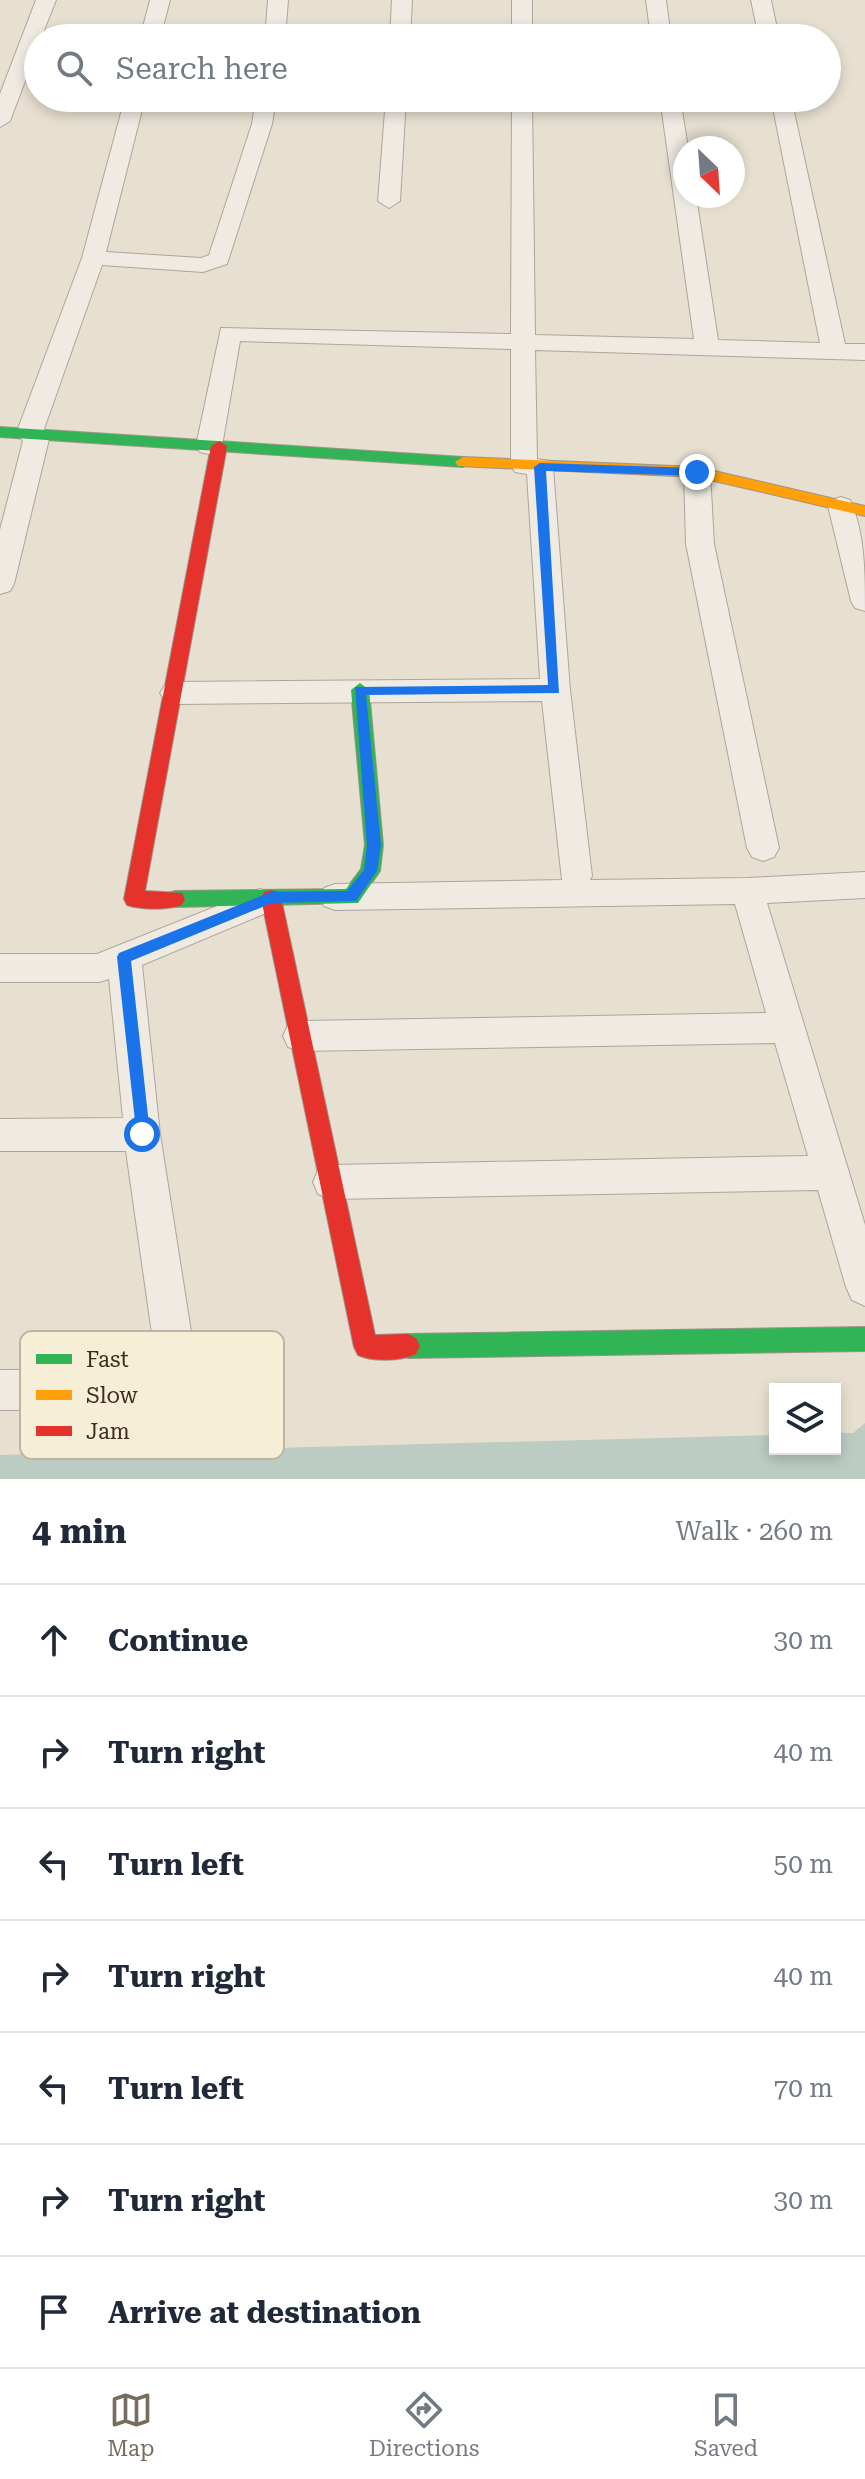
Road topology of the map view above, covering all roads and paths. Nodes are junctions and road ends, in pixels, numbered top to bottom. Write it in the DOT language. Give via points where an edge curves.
graph roads {
  1 [pos="46,0"];
  2 [pos="160,0"];
  3 [pos="278,0"];
  4 [pos="402,0"];
  5 [pos="522,0"];
  6 [pos="656,0"];
  7 [pos="761,0"];
  8 [pos="35,24"];
  9 [pos="154,24"];
  10 [pos="276,24"];
  11 [pos="401,24"];
  12 [pos="522,24"];
  13 [pos="659,24"];
  14 [pos="766,24"];
  15 [pos="24,48"];
  16 [pos="9,81"];
  17 [pos="131,112"];
  18 [pos="264,112"];
  19 [pos="395,112"];
  20 [pos="522,112"];
  21 [pos="672,112"];
  22 [pos="784,112"];
  23 [pos="0,121"];
  24 [pos="389,201"];
  25 [pos="93,258"];
  26 [pos="523,342"];
  27 [pos="707,347"];
  28 [pos="834,351"];
  29 [pos="865,352"];
  30 [pos="0,432"];
  31 [pos="33,435"];
  32 [pos="214,446"];
  33 [pos="532,466"];
  34 [pos="697,472"];
  35 [pos="853,508"];
  36 [pos="0,584"];
  37 [pos="865,601"];
  38 [pos="360,690"];
  39 [pos="555,690"];
  40 [pos="175,693"];
  41 [pos="763,848"];
  42 [pos="576,876"];
  43 [pos="865,885"];
  44 [pos="747,891"];
  45 [pos="271,898"];
  46 [pos="124,957"];
  47 [pos="0,968"];
  48 [pos="787,1028"];
  49 [pos="300,1036"];
  50 [pos="142,1134"];
  51 [pos="0,1135"];
  52 [pos="831,1173"];
  53 [pos="331,1182"];
  54 [pos="865,1287"];
  55 [pos="171,1331"];
  56 [pos="865,1339"];
  57 [pos="0,1390"];
  58 [pos="20,1390"];
  1 -- 8 [label="street"];
  2 -- 9 [label="street"];
  3 -- 10 [label="street"];
  4 -- 11 [label="street"];
  5 -- 12 [label="street"];
  6 -- 13 [label="street"];
  7 -- 14 [label="street"];
  15 -- 16 [label="street"];
  16 -- 23 [label="street"];
  17 -- 25 [label="street"];
  18 -- 25 [label="street" via="219,259 203,265"];
  19 -- 24 [label="street"];
  20 -- 26 [label="street"];
  21 -- 27 [label="street"];
  22 -- 28 [label="street"];
  25 -- 31 [label="street"];
  26 -- 27 [label="street"];
  26 -- 32 [label="street" via="229,333"];
  26 -- 33 [label="street"];
  27 -- 28 [label="street"];
  28 -- 29 [label="street"];
  30 -- 31 [label="street"];
  31 -- 32 [label="street"];
  31 -- 36 [label="street"];
  32 -- 33 [label="street"];
  32 -- 40 [label="street"];
  33 -- 34 [label="street"];
  33 -- 39 [label="street"];
  34 -- 35 [label="street"];
  34 -- 41 [label="street" via="700,544"];
  35 -- 37 [label="street"];
  38 -- 39 [label="street"];
  38 -- 40 [label="street"];
  38 -- 45 [label="street" via="374,845 370,871 351,897"];
  39 -- 42 [label="street"];
  40 -- 45 [label="street" via="134,899"];
  43 -- 44 [label="street"];
  44 -- 45 [label="street"];
  44 -- 48 [label="street"];
  45 -- 46 [label="street"];
  45 -- 49 [label="street"];
  46 -- 47 [label="street" via="99,968"];
  46 -- 50 [label="street"];
  48 -- 49 [label="street"];
  48 -- 52 [label="street"];
  49 -- 53 [label="street"];
  50 -- 51 [label="street"];
  50 -- 55 [label="street"];
  52 -- 53 [label="street"];
  52 -- 54 [label="street"];
  53 -- 56 [label="street" via="366,1347"];
  57 -- 58 [label="street"];
}
